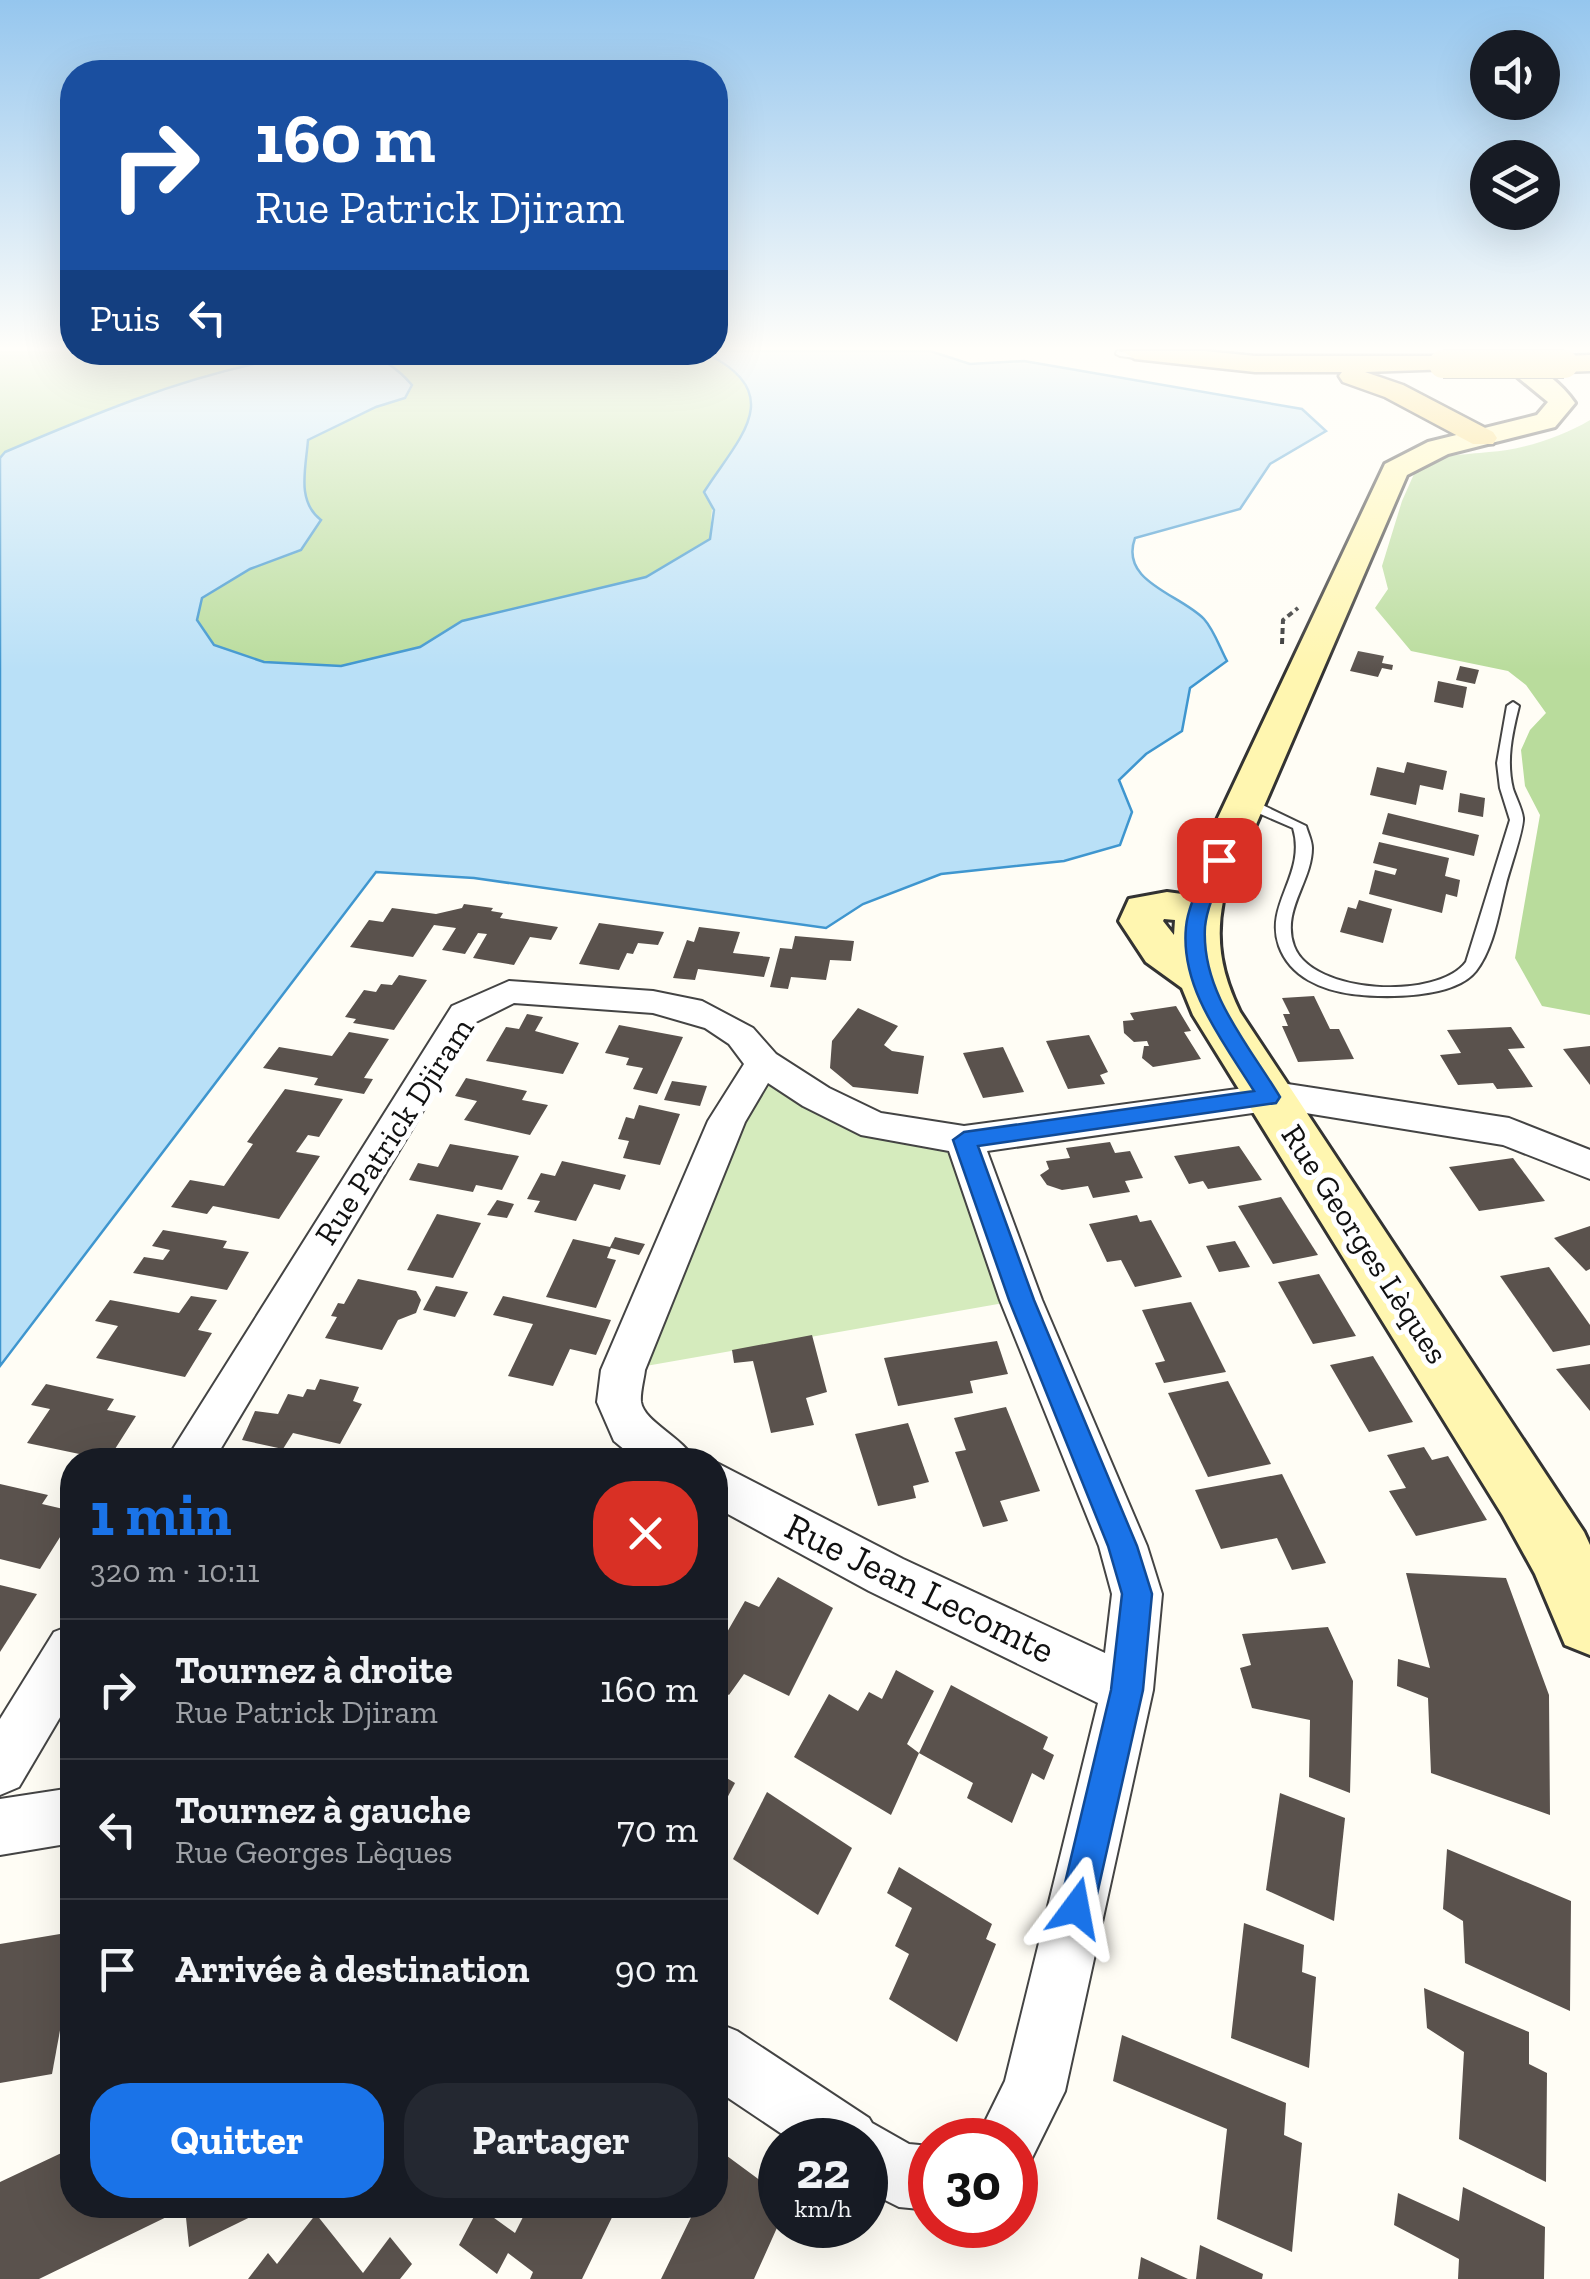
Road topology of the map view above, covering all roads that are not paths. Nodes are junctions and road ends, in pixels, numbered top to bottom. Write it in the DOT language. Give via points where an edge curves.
graph roads {
  1 [pos="1418,457"];
  2 [pos="1513,706"];
  3 [pos="1245,802"];
  4 [pos="762,1063"];
  5 [pos="1268,1097"];
  6 [pos="964,1140"];
  7 [pos="1590,1164"];
  8 [pos="197,1448"];
  9 [pos="656,1448"];
  10 [pos="728,1491"];
  11 [pos="1590,1621"];
  12 [pos="60,1670"];
  13 [pos="1127,1690"];
  14 [pos="0,1768"];
  15 [pos="60,1818"];
  16 [pos="0,1827"];
  17 [pos="728,2062"];
  18 [pos="814,2118"];
  19 [pos="1020,2118"];
  1 -- 3 [label="main road, Rue Georges Lèques" via="1395,470"];
  2 -- 3 [label="lane" via="1501,755 1517,820 1471,970 1442,984 1342,989 1302,971 1286,947 1287,896 1305,849 1299,826"];
  3 -- 5 [label="main road, Rue Georges Lèques" via="1198,911 1194,948 1217,1014"];
  4 -- 6 [label="street, Rue Patrick Djiram" via="874,1124"];
  4 -- 8 [label="street, Rue Patrick Djiram" via="717,1020 653,1002 509,992 464,1014"];
  4 -- 9 [label="street" via="726,1121 623,1370 619,1402 630,1427"];
  5 -- 6 [label="street, Rue Patrick Djiram"];
  5 -- 7 [label="street, Rue Patrick Djiram" via="1509,1132"];
  5 -- 11 [label="main road, Rue Georges Lèques" via="1526,1495"];
  6 -- 13 [label="street" via="1137,1594"];
  10 -- 13 [label="street, Rue Jean Lecomte"];
  12 -- 14 [label="street"];
  13 -- 19 [label="street" via="1034,2091"];
  15 -- 16 [label="street"];
  17 -- 18 [label="street"];
}
